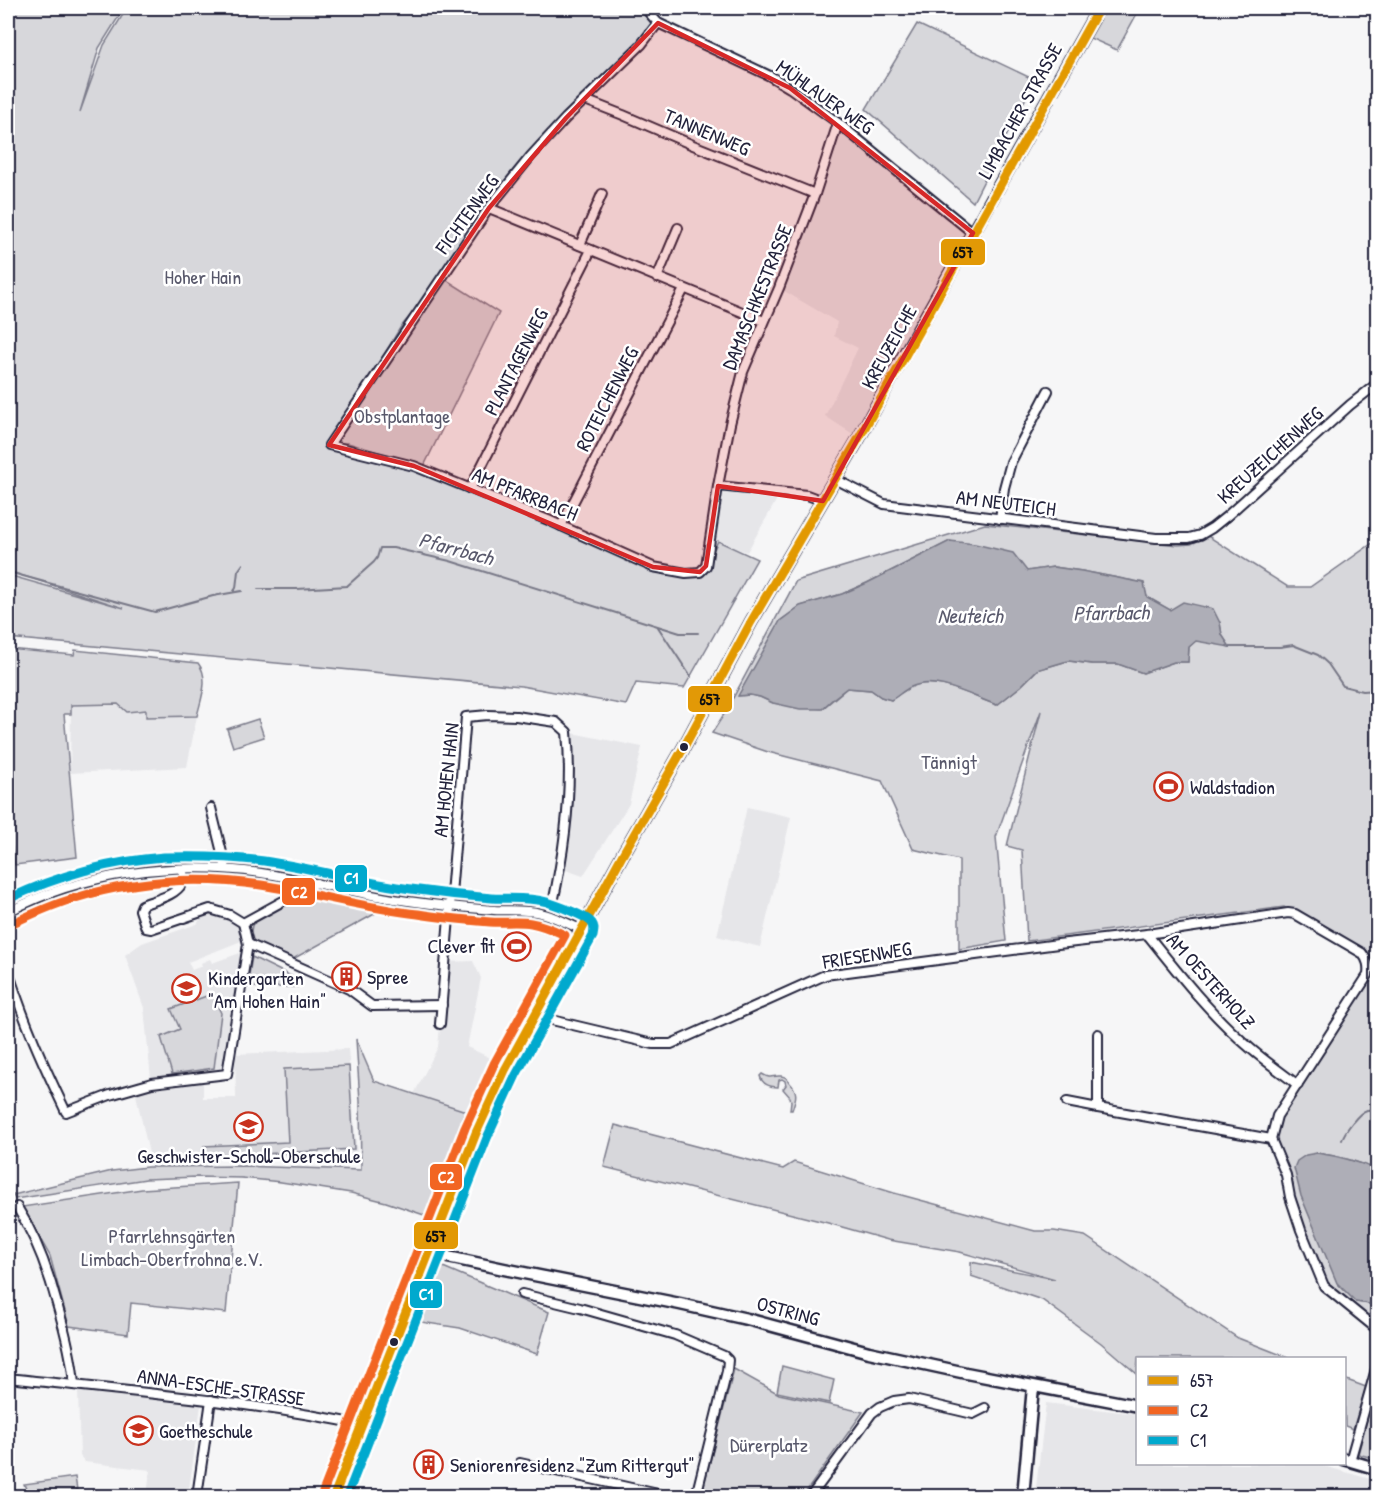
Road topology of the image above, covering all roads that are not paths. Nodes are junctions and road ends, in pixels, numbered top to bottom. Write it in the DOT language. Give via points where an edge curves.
graph roads {
  1 [pos="645,8"];
  2 [pos="1099,8"];
  3 [pos="658,23"];
  4 [pos="585,100"];
  5 [pos="838,123"];
  6 [pos="602,194"];
  7 [pos="815,194"];
  8 [pos="489,208"];
  9 [pos="678,228"];
  10 [pos="973,233"];
  11 [pos="580,245"];
  12 [pos="591,250"];
  13 [pos="657,278"];
  14 [pos="684,289"];
  15 [pos="765,321"];
  16 [pos="1377,383"];
  17 [pos="1048,392"];
  18 [pos="329,445"];
  19 [pos="836,479"];
  20 [pos="718,486"];
  21 [pos="470,489"];
  22 [pos="824,501"];
  23 [pos="1000,519"];
  24 [pos="561,526"];
  25 [pos="1179,538"];
  26 [pos="706,566"];
  27 [pos="210,808"];
  28 [pos="183,868"];
  29 [pos="226,869"];
  30 [pos="316,883"];
  31 [pos="553,903"];
  32 [pos="450,907"];
  33 [pos="8,912"];
  34 [pos="243,923"];
  35 [pos="582,930"];
  36 [pos="1147,934"];
  37 [pos="248,944"];
  38 [pos="8,970"];
  39 [pos="442,1005"];
  40 [pos="535,1016"];
  41 [pos="440,1024"];
  42 [pos="1098,1034"];
  43 [pos="1298,1085"];
  44 [pos="1067,1102"];
  45 [pos="1098,1108"];
  46 [pos="1271,1139"];
  47 [pos="17,1207"];
  48 [pos="429,1253"];
  49 [pos="522,1294"];
  50 [pos="1377,1330"];
  51 [pos="1377,1362"];
  52 [pos="8,1378"];
  53 [pos="74,1386"];
  54 [pos="1033,1387"];
  55 [pos="211,1400"];
  56 [pos="1136,1406"];
  57 [pos="985,1408"];
  58 [pos="363,1425"];
  59 [pos="1347,1460"];
  60 [pos="520,1463"];
  61 [pos="1377,1469"];
  62 [pos="197,1497"];
  63 [pos="334,1497"];
  64 [pos="667,1497"];
  65 [pos="696,1497"];
  66 [pos="811,1497"];
  67 [pos="1023,1497"];
  1 -- 3 [label="street, MÜHLAUER WEG"];
  2 -- 10 [label="main road, LIMBACHER STRASSE"];
  3 -- 4 [label="street, FICHTENWEG"];
  3 -- 5 [label="street, MÜHLAUER WEG" via="770,76"];
  4 -- 7 [label="street, TANNENWEG"];
  4 -- 8 [label="street, FICHTENWEG" via="531,156"];
  5 -- 7 [label="street, DAMASCHKESTRASSE"];
  5 -- 10 [label="street, MÜHLAUER WEG"];
  6 -- 11 [label="street"];
  7 -- 15 [label="street, DAMASCHKESTRASSE"];
  8 -- 11 [label="street"];
  8 -- 18 [label="street, FICHTENWEG"];
  9 -- 13 [label="street"];
  10 -- 19 [label="main road, KREUZEICHE"];
  11 -- 12 [label="street"];
  12 -- 13 [label="street"];
  12 -- 21 [label="street, PLANTAGENWEG"];
  13 -- 14 [label="street"];
  14 -- 15 [label="street"];
  14 -- 24 [label="street, ROTEICHENWEG"];
  15 -- 20 [label="street, DAMASCHKESTRASSE" via="743,372"];
  16 -- 25 [label="street, KREUZEICHENWEG" via="1219,522 1200,535"];
  17 -- 23 [label="street" via="1011,462"];
  18 -- 21 [label="street, AM PFARRBACH" via="414,466"];
  19 -- 22 [label="main road, KREUZEICHE"];
  19 -- 23 [label="street, AM NEUTEICH" via="884,504"];
  20 -- 22 [label="street" via="807,495"];
  20 -- 26 [label="street, DAMASCHKESTRASSE"];
  21 -- 24 [label="street, AM PFARRBACH"];
  22 -- 35 [label="main road, KREUZEICHE" via="751,622"];
  23 -- 25 [label="street, AM NEUTEICH"];
  24 -- 26 [label="street, AM PFARRBACH" via="653,567 686,573 700,572"];
  27 -- 29 [label="street"];
  28 -- 29 [label="street"];
  28 -- 33 [label="street" via="95,880"];
  28 -- 34 [label="street" via="179,888 142,905 146,928 210,909"];
  29 -- 30 [label="street"];
  30 -- 32 [label="street"];
  30 -- 34 [label="street"];
  31 -- 32 [label="street, AM HOHEN HAIN" via="568,807 567,732 556,722 488,714 466,717"];
  32 -- 35 [label="street" via="539,913"];
  32 -- 39 [label="street, AM HOHEN HAIN"];
  34 -- 37 [label="street"];
  35 -- 40 [label="main road, KREUZEICHE"];
  36 -- 40 [label="street, FRIESENWEG" via="825,975 670,1044 635,1041"];
  36 -- 43 [label="street, AM OESTERHOLZ" via="1207,1006 1249,1048"];
  36 -- 43 [label="street, AM OESTERHOLZ" via="1288,913 1362,953 1369,966 1368,975"];
  37 -- 38 [label="street" via="227,1074 152,1083 66,1112 40,1059"];
  37 -- 39 [label="street" via="349,989 372,1006"];
  39 -- 41 [label="street, AM HOHEN HAIN"];
  40 -- 48 [label="main road, KREUZEICHE" via="485,1112"];
  42 -- 45 [label="street"];
  43 -- 46 [label="street, AM OESTERHOLZ" via="1277,1116"];
  44 -- 45 [label="street"];
  45 -- 46 [label="street"];
  46 -- 50 [label="street" via="1324,1286"];
  47 -- 53 [label="street" via="33,1234 51,1283"];
  48 -- 54 [label="main road, OSTRING" via="680,1304 869,1352"];
  48 -- 58 [label="main road, KREUZEICHE"];
  49 -- 65 [label="street" via="675,1335 728,1360"];
  51 -- 59 [label="street"];
  52 -- 53 [label="street, ANNA-ESCHE-STRASSE"];
  53 -- 55 [label="street, ANNA-ESCHE-STRASSE"];
  54 -- 56 [label="main road, OSTRING"];
  54 -- 67 [label="main road"];
  55 -- 58 [label="street, ANNA-ESCHE-STRASSE"];
  55 -- 62 [label="street"];
  57 -- 66 [label="street" via="973,1414 909,1399 880,1407"];
  58 -- 63 [label="main road, KREUZEICHE"];
  59 -- 61 [label="main road"];
  60 -- 64 [label="street"];
}
